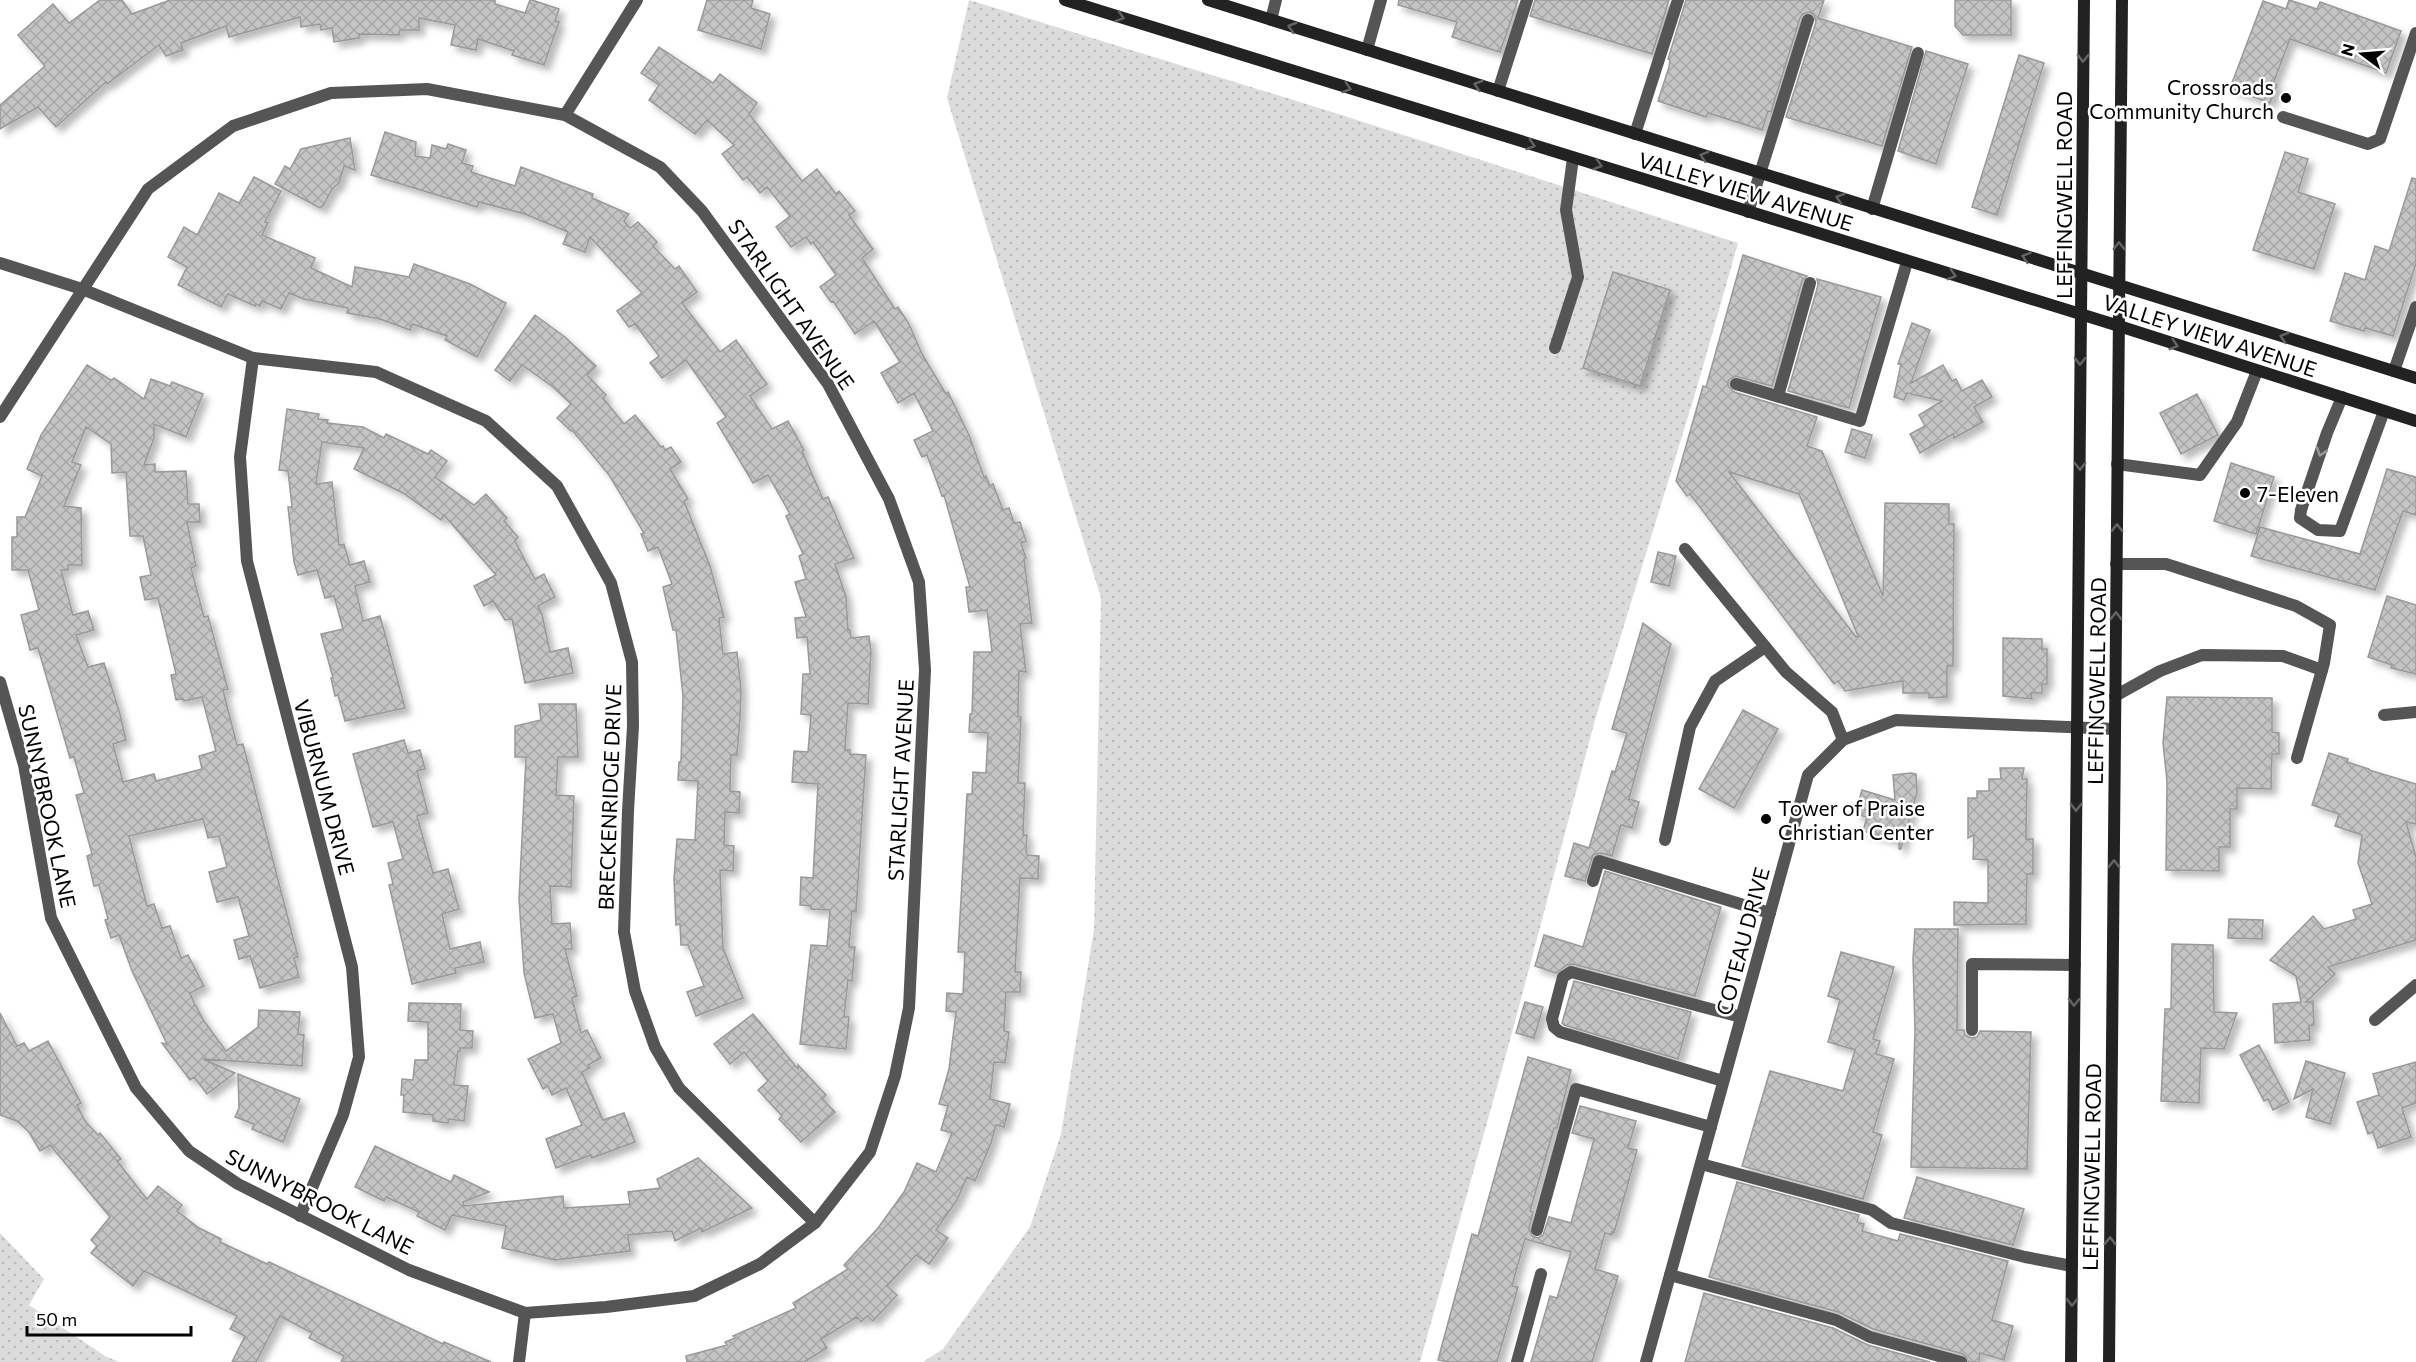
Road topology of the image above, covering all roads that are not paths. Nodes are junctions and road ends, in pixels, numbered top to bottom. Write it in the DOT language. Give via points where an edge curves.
graph roads {
  1 [pos="637,0"];
  2 [pos="1065,0"];
  3 [pos="1208,0"];
  4 [pos="1276,0"];
  5 [pos="1381,0"];
  6 [pos="1527,0"];
  7 [pos="1678,0"];
  8 [pos="2084,0"];
  9 [pos="2122,0"];
  10 [pos="1271,20"];
  11 [pos="1808,20"];
  12 [pos="2416,33"];
  13 [pos="1367,50"];
  14 [pos="1918,53"];
  15 [pos="1498,91"];
  16 [pos="565,115"];
  17 [pos="2283,117"];
  18 [pos="1635,134"];
  19 [pos="1573,158"];
  20 [pos="1760,173"];
  21 [pos="1872,208"];
  22 [pos="1748,212"];
  23 [pos="1907,262"];
  24 [pos="0,263"];
  25 [pos="2081,274"];
  26 [pos="1810,283"];
  27 [pos="2119,285"];
  28 [pos="82,289"];
  29 [pos="2416,307"];
  30 [pos="2081,315"];
  31 [pos="2119,326"];
  32 [pos="1555,348"];
  33 [pos="253,358"];
  34 [pos="2256,370"];
  35 [pos="2394,371"];
  36 [pos="2416,378"];
  37 [pos="1736,384"];
  38 [pos="1778,396"];
  39 [pos="2342,397"];
  40 [pos="2384,411"];
  41 [pos="0,417"];
  42 [pos="2416,421"];
  43 [pos="2117,464"];
  44 [pos="1685,549"];
  45 [pos="2116,564"];
  46 [pos="1765,646"];
  47 [pos="2322,670"];
  48 [pos="0,682"];
  49 [pos="2115,696"];
  50 [pos="2416,712"];
  51 [pos="2384,715"];
  52 [pos="2077,728"];
  53 [pos="2115,729"];
  54 [pos="1843,740"];
  55 [pos="2297,758"];
  56 [pos="1665,840"];
  57 [pos="1593,881"];
  58 [pos="1770,913"];
  59 [pos="2075,965"];
  60 [pos="2416,985"];
  61 [pos="1741,1017"];
  62 [pos="2375,1020"];
  63 [pos="1972,1030"];
  64 [pos="1724,1081"];
  65 [pos="1711,1127"];
  66 [pos="1701,1164"];
  67 [pos="300,1216"];
  68 [pos="815,1223"];
  69 [pos="1537,1230"];
  70 [pos="2072,1266"];
  71 [pos="1541,1274"];
  72 [pos="1670,1275"];
  73 [pos="525,1312"];
  74 [pos="519,1362"];
  75 [pos="1517,1362"];
  76 [pos="1646,1362"];
  77 [pos="1961,1362"];
  78 [pos="2071,1362"];
  79 [pos="2109,1362"];
  1 -- 16 [label="street"];
  2 -- 19 [label="main road, VALLEY VIEW AVENUE, one-way"];
  3 -- 10 [label="main road, VALLEY VIEW AVENUE"];
  4 -- 10 [label="street"];
  5 -- 13 [label="street"];
  6 -- 15 [label="street"];
  7 -- 18 [label="street"];
  8 -- 25 [label="main road, LEFFINGWELL ROAD, one-way"];
  27 -- 9 [label="main road, LEFFINGWELL ROAD, one-way"];
  13 -- 10 [label="main road, VALLEY VIEW AVENUE, one-way"];
  11 -- 20 [label="street"];
  12 -- 17 [label="street" via="2380,139 2368,144"];
  15 -- 13 [label="main road, VALLEY VIEW AVENUE, one-way"];
  14 -- 21 [label="street"];
  15 -- 18 [label="main road, VALLEY VIEW AVENUE"];
  16 -- 28 [label="street, STARLIGHT AVENUE" via="427,89 331,93 233,126 148,189"];
  16 -- 68 [label="street, STARLIGHT AVENUE" via="660,167 702,211 828,384 889,499 919,582 925,670 909,1008 895,1076 870,1152"];
  20 -- 18 [label="main road, VALLEY VIEW AVENUE, one-way"];
  19 -- 22 [label="main road, VALLEY VIEW AVENUE, one-way"];
  19 -- 32 [label="street" via="1566,210 1578,277"];
  21 -- 20 [label="main road, VALLEY VIEW AVENUE, one-way"];
  20 -- 22 [label="street"];
  25 -- 21 [label="main road, VALLEY VIEW AVENUE, one-way"];
  22 -- 23 [label="main road, VALLEY VIEW AVENUE"];
  23 -- 30 [label="main road, VALLEY VIEW AVENUE, one-way"];
  23 -- 38 [label="street" via="1860,421"];
  24 -- 28 [label="street, BRECKENRIDGE DRIVE"];
  25 -- 27 [label="main road, VALLEY VIEW AVENUE"];
  25 -- 30 [label="main road, LEFFINGWELL ROAD"];
  26 -- 38 [label="street"];
  27 -- 31 [label="main road, LEFFINGWELL ROAD"];
  35 -- 27 [label="main road, VALLEY VIEW AVENUE, one-way"];
  28 -- 33 [label="street, BRECKENRIDGE DRIVE"];
  28 -- 41 [label="street"];
  29 -- 35 [label="street"];
  30 -- 31 [label="main road, VALLEY VIEW AVENUE"];
  30 -- 52 [label="main road, LEFFINGWELL ROAD, one-way"];
  31 -- 34 [label="main road, VALLEY VIEW AVENUE, one-way"];
  31 -- 43 [label="main road, LEFFINGWELL ROAD"];
  33 -- 67 [label="street, VIBURNUM DRIVE" via="240,457 247,561 352,967 359,1057 343,1115"];
  33 -- 68 [label="street, BRECKENRIDGE DRIVE" via="376,372 486,421 557,486 611,583 632,662 624,932 635,991 655,1047 679,1088"];
  34 -- 39 [label="main road, VALLEY VIEW AVENUE"];
  34 -- 43 [label="street" via="2237,422 2200,475"];
  35 -- 36 [label="main road, VALLEY VIEW AVENUE"];
  37 -- 38 [label="street"];
  39 -- 40 [label="main road, VALLEY VIEW AVENUE"];
  39 -- 40 [label="street, one-way" via="2301,510 2300,518 2318,530 2340,531"];
  40 -- 42 [label="main road, VALLEY VIEW AVENUE"];
  45 -- 43 [label="main road, LEFFINGWELL ROAD, one-way"];
  44 -- 46 [label="street"];
  45 -- 47 [label="street" via="2166,564 2296,606 2330,626"];
  49 -- 45 [label="main road, LEFFINGWELL ROAD, one-way"];
  46 -- 54 [label="street" via="1786,672 1832,712"];
  46 -- 56 [label="street" via="1715,681 1690,727"];
  47 -- 49 [label="street" via="2283,656 2202,656 2160,671"];
  47 -- 55 [label="street"];
  48 -- 67 [label="street, SUNNYBROOK LANE" via="24,765 51,918 136,1088 189,1151 238,1184"];
  49 -- 53 [label="main road, LEFFINGWELL ROAD"];
  50 -- 51 [label="street"];
  52 -- 53 [label="street, COTEAU DRIVE"];
  52 -- 54 [label="street, COTEAU DRIVE" via="1896,720"];
  52 -- 59 [label="main road, LEFFINGWELL ROAD, one-way"];
  79 -- 53 [label="main road, LEFFINGWELL ROAD, one-way"];
  54 -- 58 [label="street, COTEAU DRIVE" via="1808,775"];
  57 -- 58 [label="street" via="1599,861"];
  58 -- 61 [label="street, COTEAU DRIVE"];
  59 -- 63 [label="street" via="1972,964"];
  59 -- 70 [label="main road, LEFFINGWELL ROAD, one-way"];
  60 -- 62 [label="street"];
  61 -- 64 [label="street, COTEAU DRIVE"];
  61 -- 64 [label="street" via="1571,972 1563,977 1552,1019 1560,1032"];
  64 -- 65 [label="street, COTEAU DRIVE"];
  65 -- 66 [label="street, COTEAU DRIVE"];
  65 -- 69 [label="street" via="1576,1089"];
  66 -- 70 [label="street" via="1872,1210 1892,1222"];
  66 -- 72 [label="street, COTEAU DRIVE"];
  67 -- 73 [label="street, SUNNYBROOK LANE" via="409,1270"];
  68 -- 73 [label="street, SUNNYBROOK LANE" via="760,1264 694,1296"];
  70 -- 78 [label="main road, LEFFINGWELL ROAD, one-way"];
  71 -- 75 [label="street"];
  72 -- 76 [label="street, COTEAU DRIVE"];
  72 -- 77 [label="street" via="1836,1320 1870,1337"];
  73 -- 74 [label="street"];
}
